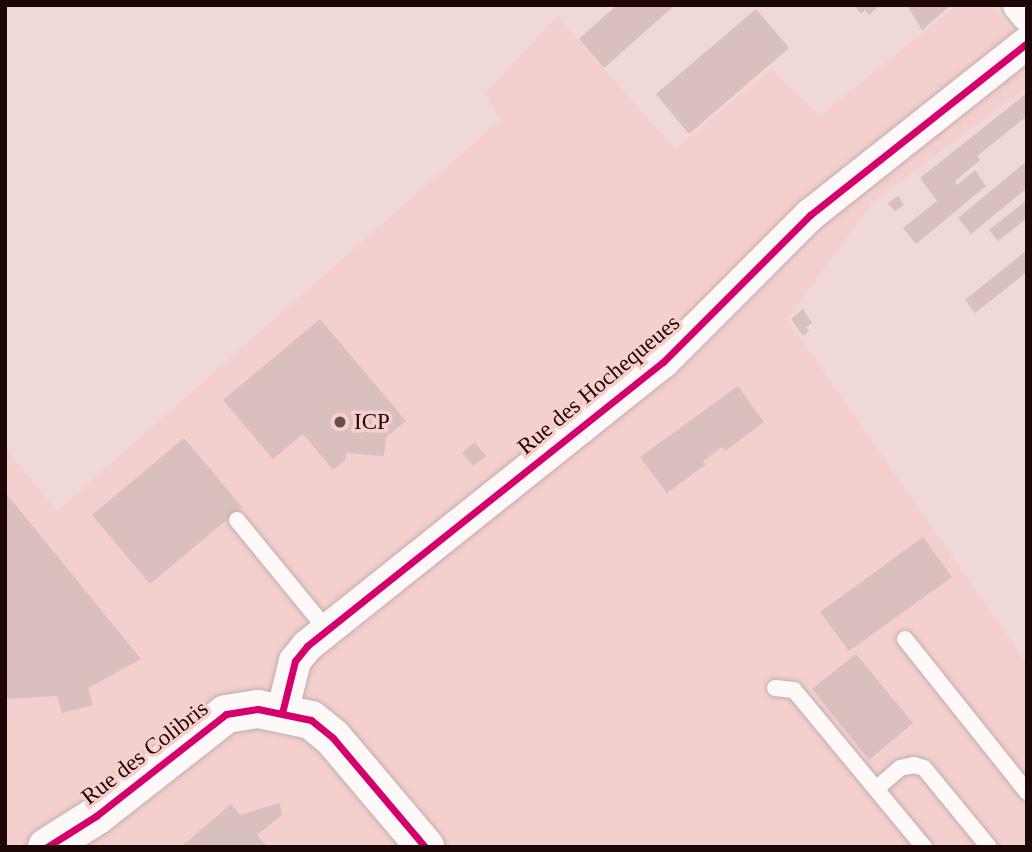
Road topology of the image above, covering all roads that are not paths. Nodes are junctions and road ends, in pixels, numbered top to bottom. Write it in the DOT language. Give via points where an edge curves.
graph roads {
  1 [pos="1019,5"];
  2 [pos="1027,15"];
  3 [pos="1027,43"];
  4 [pos="237,520"];
  5 [pos="327,630"];
  6 [pos="905,639"];
  7 [pos="775,688"];
  8 [pos="282,713"];
  9 [pos="876,789"];
  10 [pos="1027,792"];
  11 [pos="47,847"];
  12 [pos="425,847"];
  13 [pos="924,847"];
  14 [pos="989,847"];
  1 -- 2 [label="street"];
  3 -- 5 [label="street, Rue des Hochequeues" via="810,215 663,362"];
  4 -- 5 [label="lane"];
  5 -- 8 [label="street, Rue des Hochequeues" via="295,661"];
  6 -- 10 [label="lane"];
  7 -- 9 [label="lane" via="794,690"];
  8 -- 11 [label="street, Rue des Colibris" via="258,709 226,714 96,816"];
  8 -- 12 [label="street, Rue des Colibris" via="311,720 333,738"];
  9 -- 13 [label="lane"];
  9 -- 14 [label="lane" via="900,768 924,768"];
}
